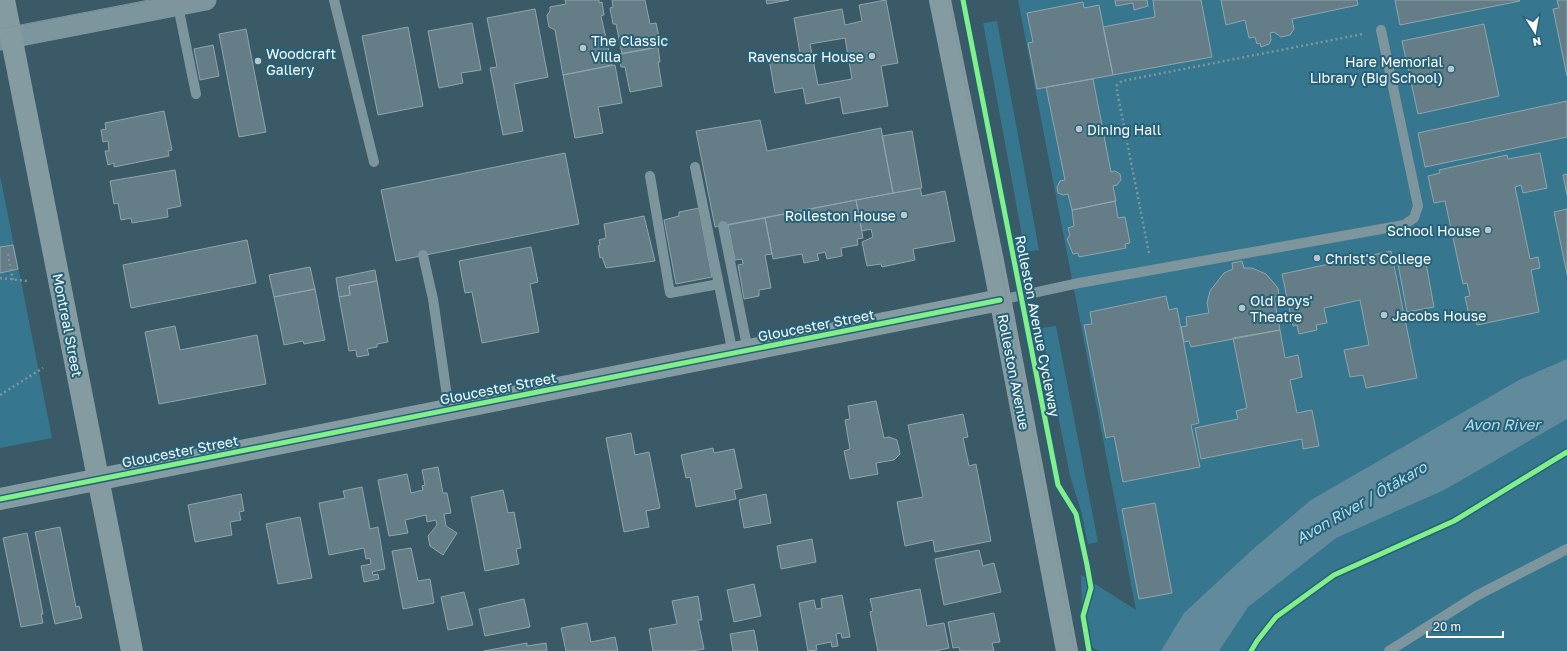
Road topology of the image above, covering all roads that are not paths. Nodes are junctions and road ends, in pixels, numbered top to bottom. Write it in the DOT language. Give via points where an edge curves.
graph roads {
  1 [pos="4,0"];
  2 [pos="203,0"];
  3 [pos="334,0"];
  4 [pos="940,0"];
  5 [pos="178,6"];
  6 [pos="1381,30"];
  7 [pos="6,39"];
  8 [pos="196,94"];
  9 [pos="374,162"];
  10 [pos="695,167"];
  11 [pos="650,176"];
  12 [pos="723,226"];
  13 [pos="423,255"];
  14 [pos="719,284"];
  15 [pos="1000,300"];
  16 [pos="740,352"];
  17 [pos="449,410"];
  18 [pos="98,480"];
  19 [pos="0,499"];
  20 [pos="1567,549"];
  21 [pos="132,651"];
  22 [pos="1067,651"];
  23 [pos="1389,651"];
  1 -- 7 [label="street, Montreal Street"];
  2 -- 5 [label="street"];
  3 -- 9 [label="lane"];
  4 -- 15 [label="street, Rolleston Avenue"];
  5 -- 7 [label="street"];
  5 -- 8 [label="lane"];
  6 -- 15 [label="lane" via="1418,206 1414,218 1404,225 1079,283"];
  7 -- 18 [label="street, Montreal Street"];
  10 -- 14 [label="lane"];
  11 -- 14 [label="lane" via="670,294"];
  12 -- 16 [label="lane"];
  13 -- 17 [label="lane" via="433,299"];
  14 -- 16 [label="lane"];
  15 -- 16 [label="street, Gloucester Street"];
  15 -- 22 [label="street, Rolleston Avenue"];
  16 -- 17 [label="street, Gloucester Street"];
  17 -- 18 [label="street, Gloucester Street"];
  18 -- 19 [label="street, Gloucester Street"];
  18 -- 21 [label="street, Montreal Street"];
  20 -- 23 [label="lane" via="1476,596"];
}
